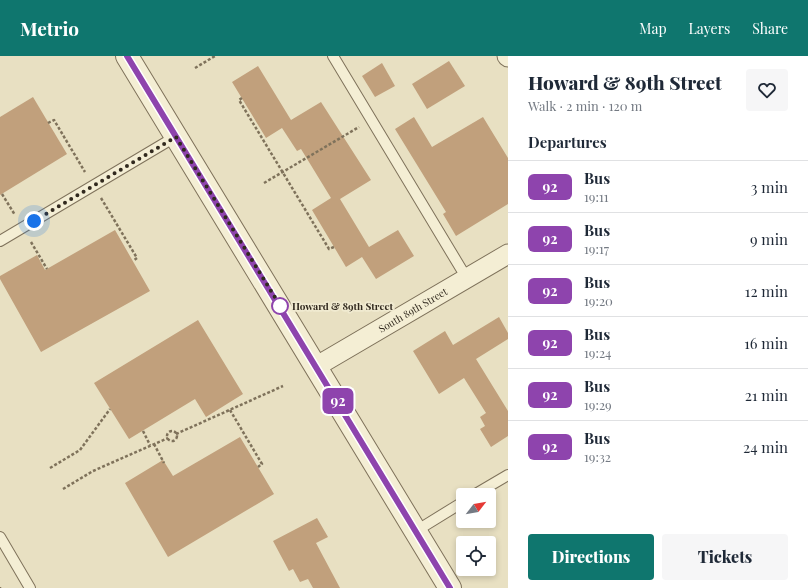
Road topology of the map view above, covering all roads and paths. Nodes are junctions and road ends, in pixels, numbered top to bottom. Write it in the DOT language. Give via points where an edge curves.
graph roads {
  1 [pos="127,56"];
  2 [pos="215,56"];
  3 [pos="333,56"];
  4 [pos="195,68"];
  5 [pos="242,98"];
  6 [pos="371,119"];
  7 [pos="176,137"];
  8 [pos="282,172"];
  9 [pos="264,183"];
  10 [pos="0,241"];
  11 [pos="334,247"];
  12 [pos="508,254"];
  13 [pos="466,278"];
  14 [pos="317,366"];
  15 [pos="283,386"];
  16 [pos="110,409"];
  17 [pos="230,410"];
  18 [pos="143,431"];
  19 [pos="176,434"];
  20 [pos="168,438"];
  21 [pos="152,444"];
  22 [pos="164,463"];
  23 [pos="258,467"];
  24 [pos="50,468"];
  25 [pos="508,475"];
  26 [pos="63,488"];
  27 [pos="486,488"];
  28 [pos="456,506"];
  29 [pos="416,531"];
  30 [pos="0,537"];
  31 [pos="30,588"];
  32 [pos="450,588"];
  1 -- 7 [label="street"];
  2 -- 4 [label="path"];
  3 -- 6 [label="lane"];
  5 -- 8 [label="path" via="239,100"];
  6 -- 8 [label="path"];
  6 -- 13 [label="lane"];
  7 -- 10 [label="lane"];
  7 -- 14 [label="street"];
  8 -- 9 [label="path"];
  8 -- 11 [label="path" via="329,249"];
  12 -- 13 [label="street, South 89th Street"];
  13 -- 14 [label="street, South 89th Street"];
  14 -- 29 [label="street"];
  15 -- 17 [label="path"];
  16 -- 24 [label="path" via="80,450"];
  17 -- 19 [label="path"];
  17 -- 23 [label="path" via="262,464"];
  18 -- 21 [label="path"];
  19 -- 20 [label="path" via="169,432"];
  19 -- 20 [label="path" via="174,441"];
  20 -- 21 [label="path"];
  21 -- 22 [label="path"];
  21 -- 26 [label="path"];
  25 -- 27 [label="lane"];
  28 -- 29 [label="lane"];
  29 -- 32 [label="street"];
  30 -- 31 [label="lane"];
}
